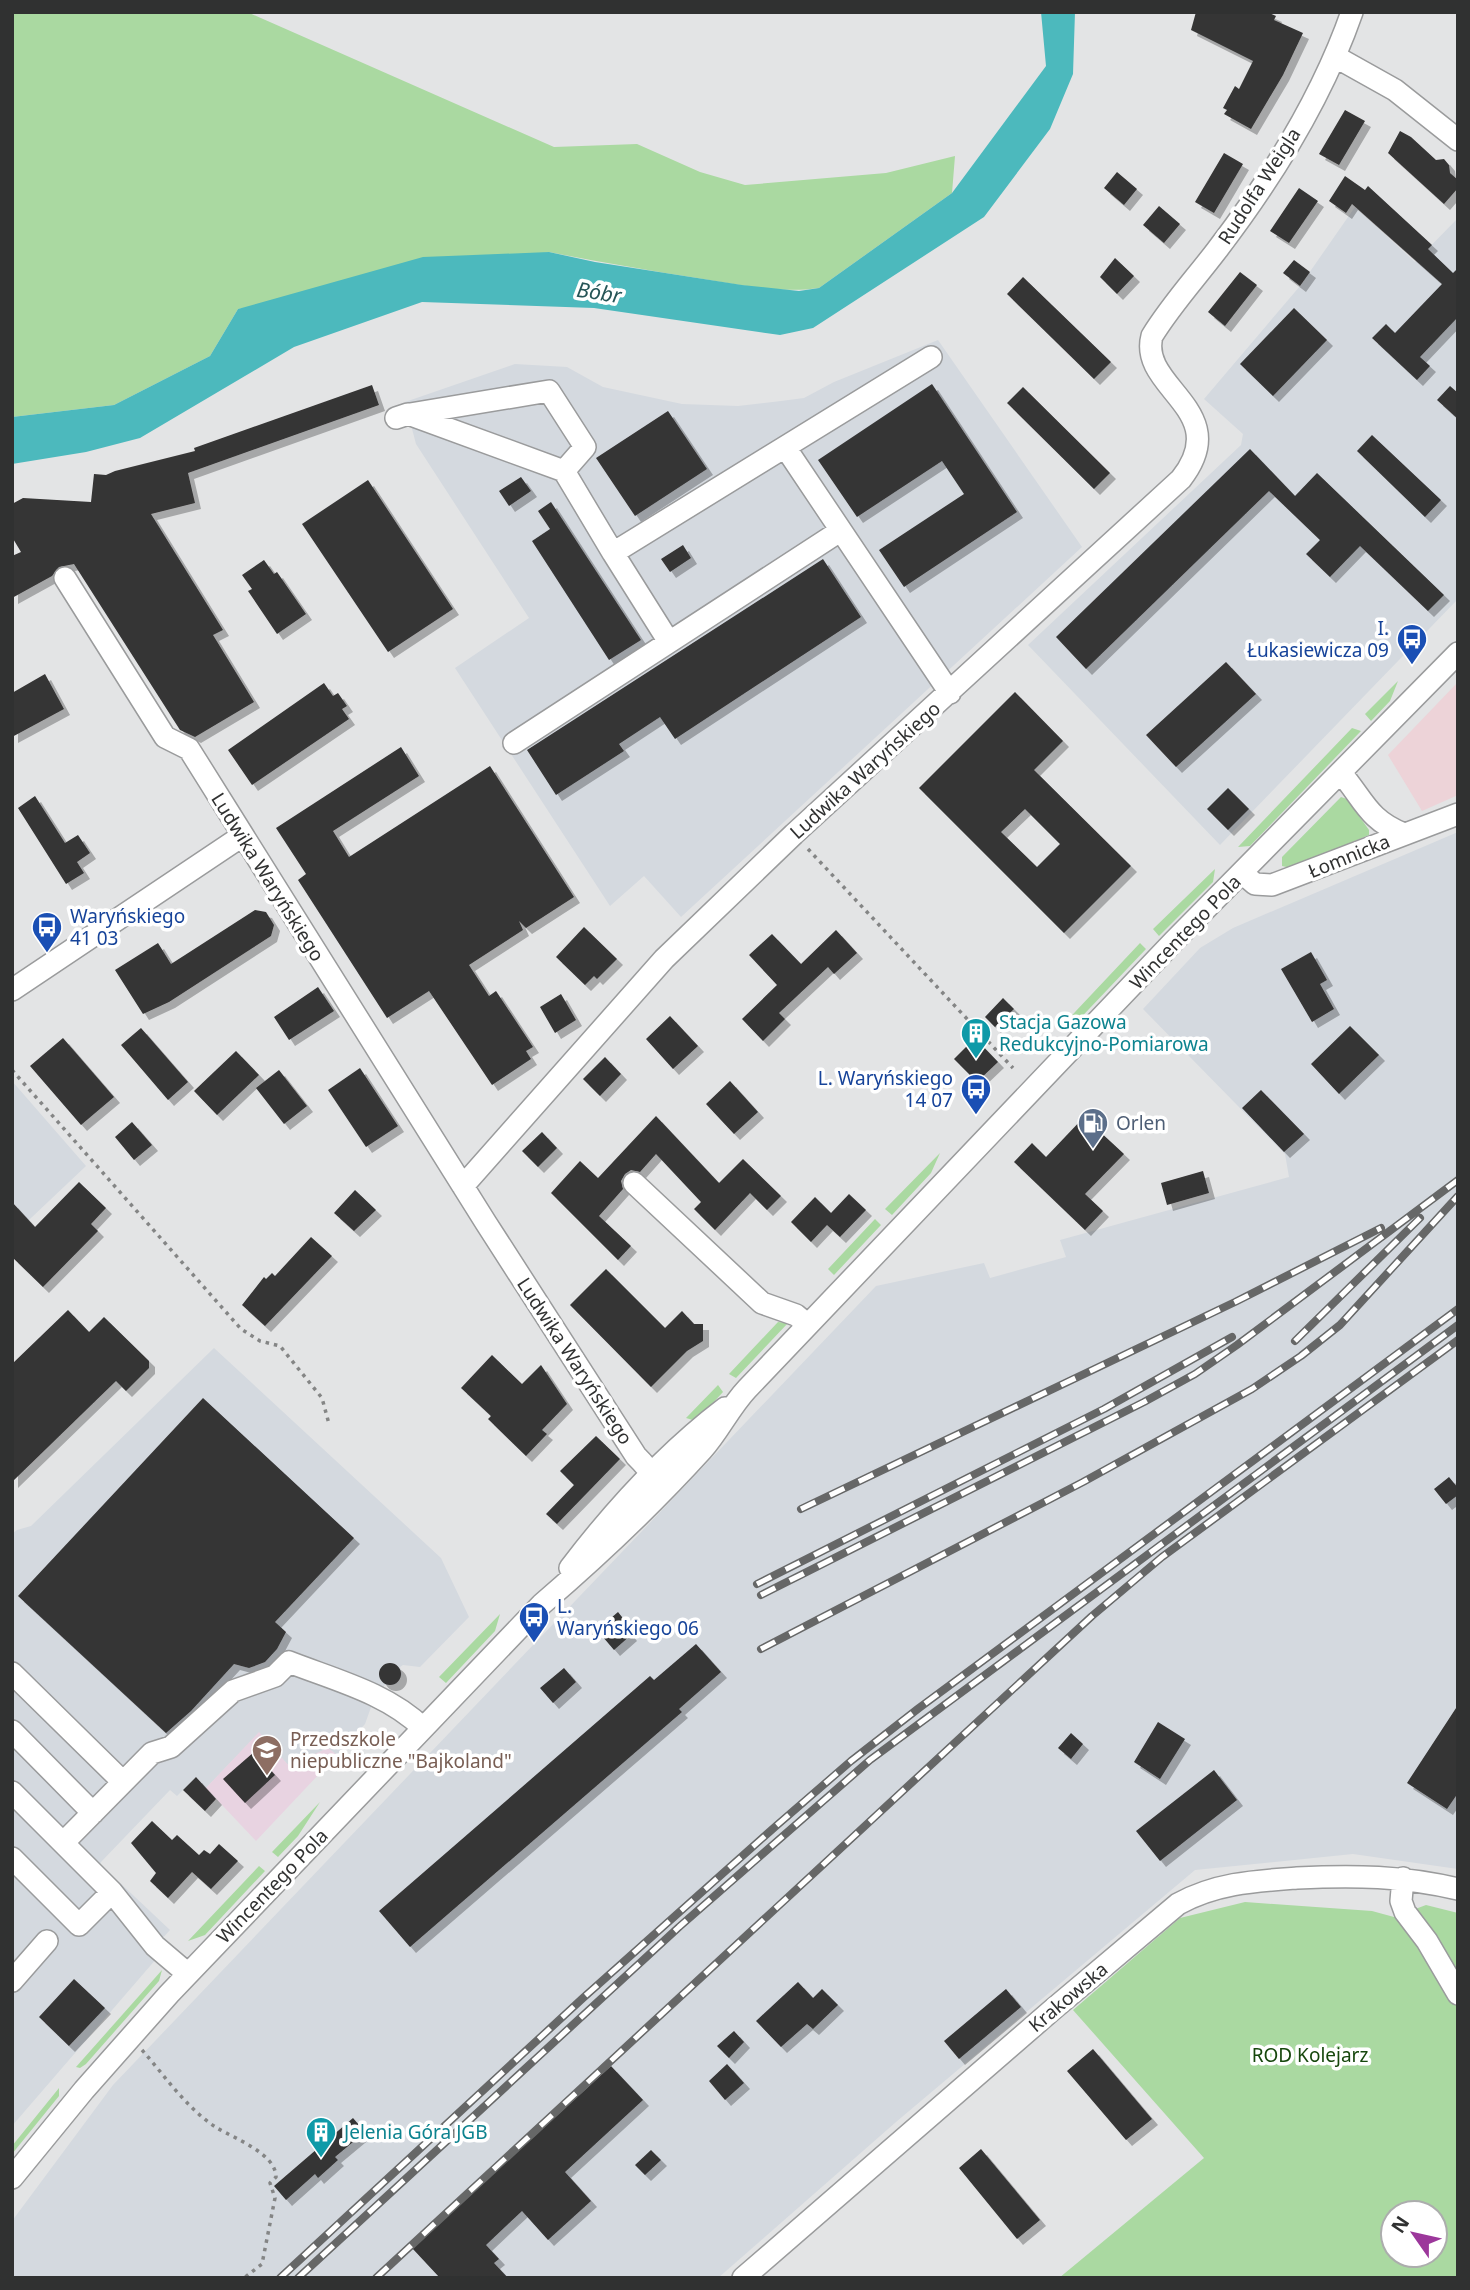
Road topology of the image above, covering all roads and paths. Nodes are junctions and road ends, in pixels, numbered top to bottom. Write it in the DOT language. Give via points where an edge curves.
graph roads {
  1 [pos="1352,12"];
  2 [pos="1336,57"];
  3 [pos="1458,140"];
  4 [pos="1149,348"];
  5 [pos="931,357"];
  6 [pos="785,447"];
  7 [pos="564,471"];
  8 [pos="840,531"];
  9 [pos="613,553"];
  10 [pos="65,578"];
  11 [pos="669,642"];
  12 [pos="1458,653"];
  13 [pos="950,693"];
  14 [pos="514,743"];
  15 [pos="1341,772"];
  16 [pos="1458,814"];
  17 [pos="794,834"];
  18 [pos="1404,834"];
  19 [pos="242,836"];
  20 [pos="1242,873"];
  21 [pos="12,990"];
  22 [pos="1013,1068"];
  23 [pos="12,1070"];
  24 [pos="634,1182"];
  25 [pos="463,1186"];
  26 [pos="808,1325"];
  27 [pos="740,1396"];
  28 [pos="330,1424"];
  29 [pos="653,1474"];
  30 [pos="654,1500"];
  31 [pos="542,1604"];
  32 [pos="12,1672"];
  33 [pos="423,1728"];
  34 [pos="12,1731"];
  35 [pos="122,1781"];
  36 [pos="12,1793"];
  37 [pos="93,1813"];
  38 [pos="63,1843"];
  39 [pos="12,1858"];
  40 [pos="1403,1878"];
  41 [pos="1458,1889"];
  42 [pos="112,1892"];
  43 [pos="47,1941"];
  44 [pos="188,1974"];
  45 [pos="12,1981"];
  46 [pos="1458,1994"];
  47 [pos="138,2046"];
  48 [pos="12,2178"];
  49 [pos="244,2278"];
  50 [pos="743,2278"];
  1 -- 2 [label="street, Rudolfa Weigla"];
  2 -- 3 [label="street" via="1395,90"];
  2 -- 4 [label="street, Rudolfa Weigla" via="1274,169 1160,322"];
  4 -- 13 [label="street, Ludwika Waryńskiego" via="1153,362 1195,425 1196,453 1191,467"];
  5 -- 6 [label="street"];
  6 -- 8 [label="street"];
  6 -- 9 [label="street"];
  7 -- 7 [label="street" via="585,447 549,391 402,416"];
  7 -- 9 [label="street"];
  8 -- 11 [label="street"];
  8 -- 13 [label="street"];
  9 -- 11 [label="street"];
  10 -- 19 [label="street, Ludwika Waryńskiego" via="165,737 189,749"];
  11 -- 14 [label="street"];
  12 -- 15 [label="street, Wincentego Pola"];
  13 -- 17 [label="street, Ludwika Waryńskiego"];
  15 -- 18 [label="street" via="1376,820"];
  15 -- 20 [label="street, Wincentego Pola"];
  16 -- 18 [label="street, Łomnicka"];
  17 -- 22 [label="path"];
  17 -- 25 [label="street, Ludwika Waryńskiego" via="664,959"];
  18 -- 20 [label="street, Łomnicka" via="1272,886 1255,884"];
  19 -- 21 [label="street"];
  19 -- 25 [label="street, Ludwika Waryńskiego"];
  20 -- 26 [label="street, Wincentego Pola"];
  23 -- 28 [label="path" via="241,1329 280,1346 322,1398"];
  24 -- 26 [label="street" via="762,1303 796,1315"];
  25 -- 29 [label="street, Ludwika Waryńskiego" via="636,1456"];
  26 -- 27 [label="street, Wincentego Pola"];
  27 -- 29 [label="street, Wincentego Pola" via="690,1434"];
  27 -- 30 [label="street, Wincentego Pola" via="705,1447"];
  29 -- 30 [label="street"];
  29 -- 31 [label="street, Wincentego Pola" via="599,1530"];
  30 -- 31 [label="street, Wincentego Pola"];
  31 -- 33 [label="street, Wincentego Pola"];
  32 -- 35 [label="street"];
  33 -- 35 [label="street" via="402,1709 289,1662 275,1676 233,1691 189,1733 171,1747 152,1753"];
  33 -- 44 [label="street, Wincentego Pola"];
  34 -- 37 [label="street"];
  35 -- 37 [label="street"];
  36 -- 38 [label="street"];
  37 -- 38 [label="street"];
  38 -- 42 [label="street"];
  39 -- 42 [label="street" via="79,1924"];
  40 -- 41 [label="street, Krakowska"];
  40 -- 46 [label="street" via="1405,1912"];
  40 -- 50 [label="street, Krakowska" via="1350,1875 1235,1883 1197,1893 1178,1904"];
  42 -- 44 [label="street" via="155,1946"];
  43 -- 45 [label="street"];
  44 -- 48 [label="street, Wincentego Pola"];
  47 -- 49 [label="path" via="195,2112 262,2153 276,2168 270,2183 275,2197 262,2264"];
}
